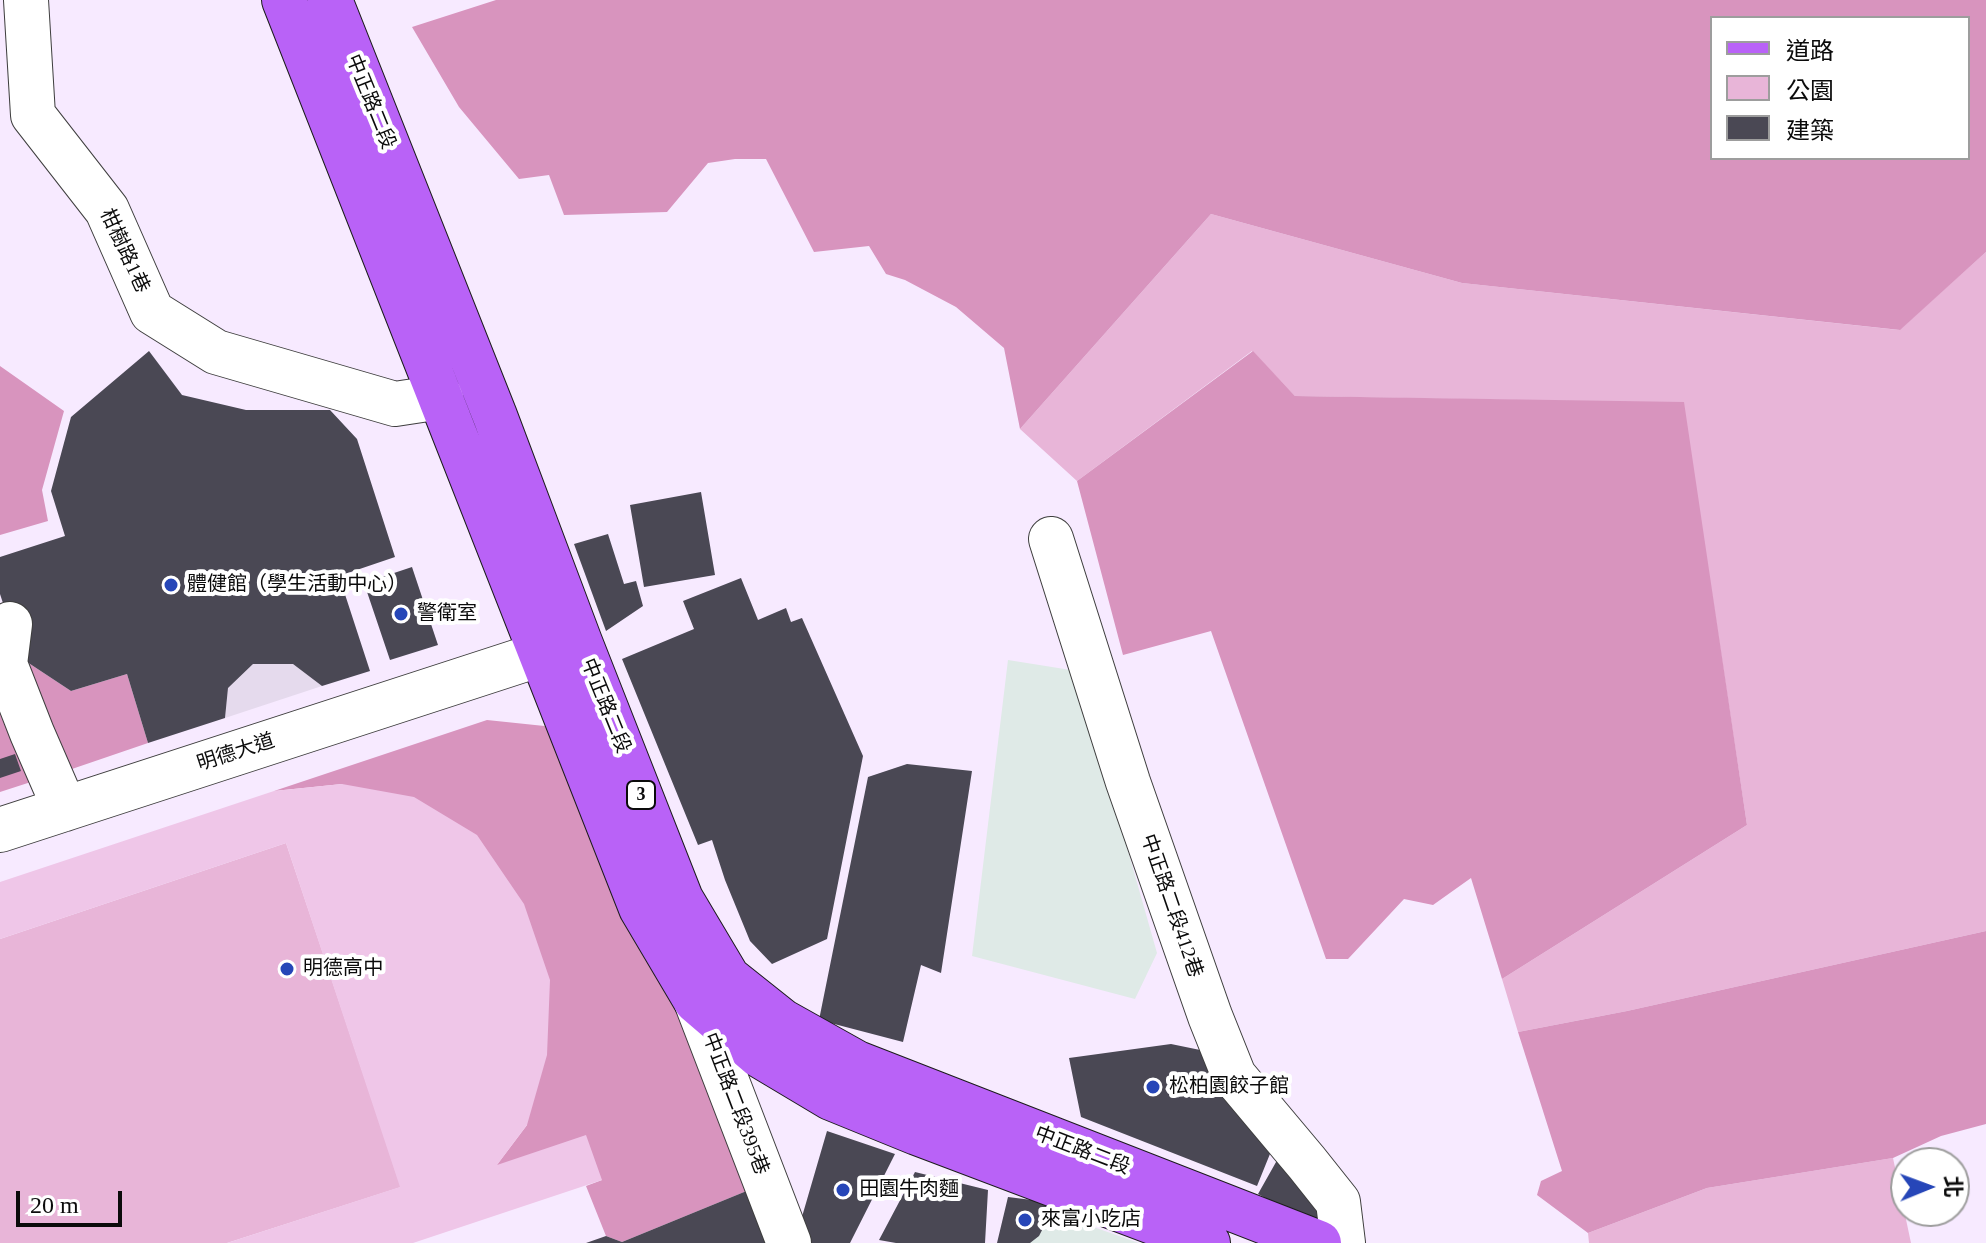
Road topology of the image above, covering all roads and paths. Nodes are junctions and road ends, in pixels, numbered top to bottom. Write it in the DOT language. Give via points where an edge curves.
graph roads {
  1 [pos="26,0"];
  2 [pos="284,0"];
  3 [pos="330,0"];
  4 [pos="441,397"];
  5 [pos="1051,539"];
  6 [pos="10,624"];
  7 [pos="561,648"];
  8 [pos="65,809"];
  9 [pos="0,830"];
  10 [pos="712,990"];
  11 [pos="789,1243"];
  12 [pos="1208,1243"];
  13 [pos="1319,1243"];
  14 [pos="1343,1243"];
  1 -- 4 [label="street, 柑樹路1巷" via="33,115 107,210 152,312 216,352 395,404"];
  2 -- 4 [label="main road, 中正路二段 / 3"];
  3 -- 7 [label="main road, 中正路二段 / 3" via="495,416"];
  4 -- 7 [label="main road, 中正路二段 / 3"];
  5 -- 14 [label="street, 中正路二段412巷" via="1128,782 1234,1076 1338,1202"];
  6 -- 8 [label="street" via="5,664"];
  7 -- 8 [label="street, 明德大道"];
  7 -- 10 [label="main road, 中正路二段 / 3" via="641,908"];
  8 -- 9 [label="street, 明德大道"];
  10 -- 11 [label="street, 中正路二段395巷"];
  10 -- 12 [label="main road, 中正路二段 / 3" via="759,1055 831,1098"];
  10 -- 13 [label="main road, 中正路二段 / 3" via="857,1063"];
}
